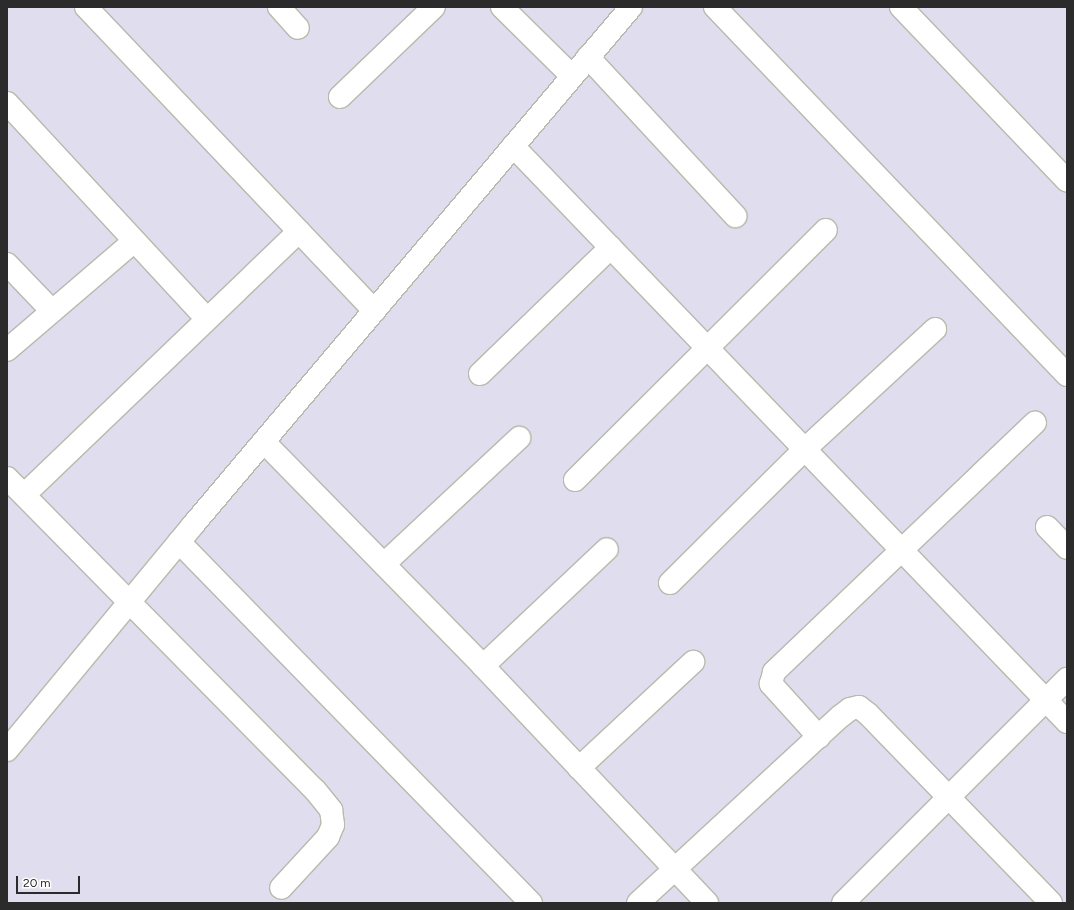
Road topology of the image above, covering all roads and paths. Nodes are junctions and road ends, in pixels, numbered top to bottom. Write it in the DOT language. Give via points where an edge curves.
graph roads {
  1 [pos="86,7"];
  2 [pos="279,7"];
  3 [pos="434,7"];
  4 [pos="502,7"];
  5 [pos="631,7"];
  6 [pos="715,7"];
  7 [pos="901,7"];
  8 [pos="298,28"];
  9 [pos="588,57"];
  10 [pos="572,76"];
  11 [pos="340,97"];
  12 [pos="7,103"];
  13 [pos="513,146"];
  14 [pos="1067,182"];
  15 [pos="735,216"];
  16 [pos="826,230"];
  17 [pos="299,231"];
  18 [pos="134,241"];
  19 [pos="610,247"];
  20 [pos="7,264"];
  21 [pos="52,311"];
  22 [pos="374,311"];
  23 [pos="207,319"];
  24 [pos="935,329"];
  25 [pos="707,347"];
  26 [pos="7,350"];
  27 [pos="480,374"];
  28 [pos="1067,375"];
  29 [pos="1035,423"];
  30 [pos="519,438"];
  31 [pos="264,442"];
  32 [pos="805,449"];
  33 [pos="7,478"];
  34 [pos="575,480"];
  35 [pos="24,495"];
  36 [pos="1047,527"];
  37 [pos="179,542"];
  38 [pos="1067,548"];
  39 [pos="607,549"];
  40 [pos="902,550"];
  41 [pos="384,564"];
  42 [pos="670,583"];
  43 [pos="129,602"];
  44 [pos="693,662"];
  45 [pos="483,666"];
  46 [pos="1067,679"];
  47 [pos="1046,699"];
  48 [pos="1067,722"];
  49 [pos="819,737"];
  50 [pos="7,750"];
  51 [pos="579,768"];
  52 [pos="948,797"];
  53 [pos="675,870"];
  54 [pos="281,888"];
  55 [pos="531,903"];
  56 [pos="638,903"];
  57 [pos="707,903"];
  58 [pos="843,903"];
  59 [pos="1051,903"];
  1 -- 17 [label="street"];
  2 -- 8 [label="street"];
  3 -- 11 [label="street"];
  4 -- 10 [label="street"];
  5 -- 9 [label="street"];
  6 -- 28 [label="street"];
  7 -- 14 [label="street"];
  9 -- 10 [label="street"];
  9 -- 15 [label="street"];
  10 -- 13 [label="street"];
  12 -- 18 [label="street"];
  13 -- 19 [label="street"];
  13 -- 22 [label="street"];
  16 -- 25 [label="street"];
  17 -- 22 [label="street"];
  17 -- 23 [label="street"];
  18 -- 21 [label="street"];
  18 -- 23 [label="street"];
  19 -- 25 [label="street"];
  19 -- 27 [label="street"];
  20 -- 21 [label="street"];
  21 -- 26 [label="street"];
  22 -- 31 [label="street"];
  23 -- 35 [label="street"];
  24 -- 32 [label="street"];
  25 -- 32 [label="street"];
  25 -- 34 [label="street"];
  29 -- 40 [label="street"];
  30 -- 41 [label="street"];
  31 -- 37 [label="street"];
  31 -- 41 [label="street"];
  32 -- 40 [label="street"];
  32 -- 42 [label="street"];
  33 -- 35 [label="street"];
  35 -- 43 [label="street"];
  36 -- 38 [label="street"];
  37 -- 43 [label="street"];
  37 -- 55 [label="street"];
  39 -- 45 [label="street"];
  40 -- 47 [label="street"];
  40 -- 49 [label="street" via="774,672 771,684"];
  41 -- 45 [label="street"];
  43 -- 50 [label="street"];
  43 -- 54 [label="street" via="310,785 331,810 333,825 328,837"];
  44 -- 51 [label="street"];
  45 -- 51 [label="street"];
  46 -- 47 [label="street"];
  47 -- 48 [label="street"];
  47 -- 52 [label="street"];
  49 -- 52 [label="street" via="850,709 859,707"];
  49 -- 53 [label="street"];
  51 -- 53 [label="street"];
  52 -- 58 [label="street"];
  52 -- 59 [label="street"];
  53 -- 56 [label="street"];
  53 -- 57 [label="street"];
}
